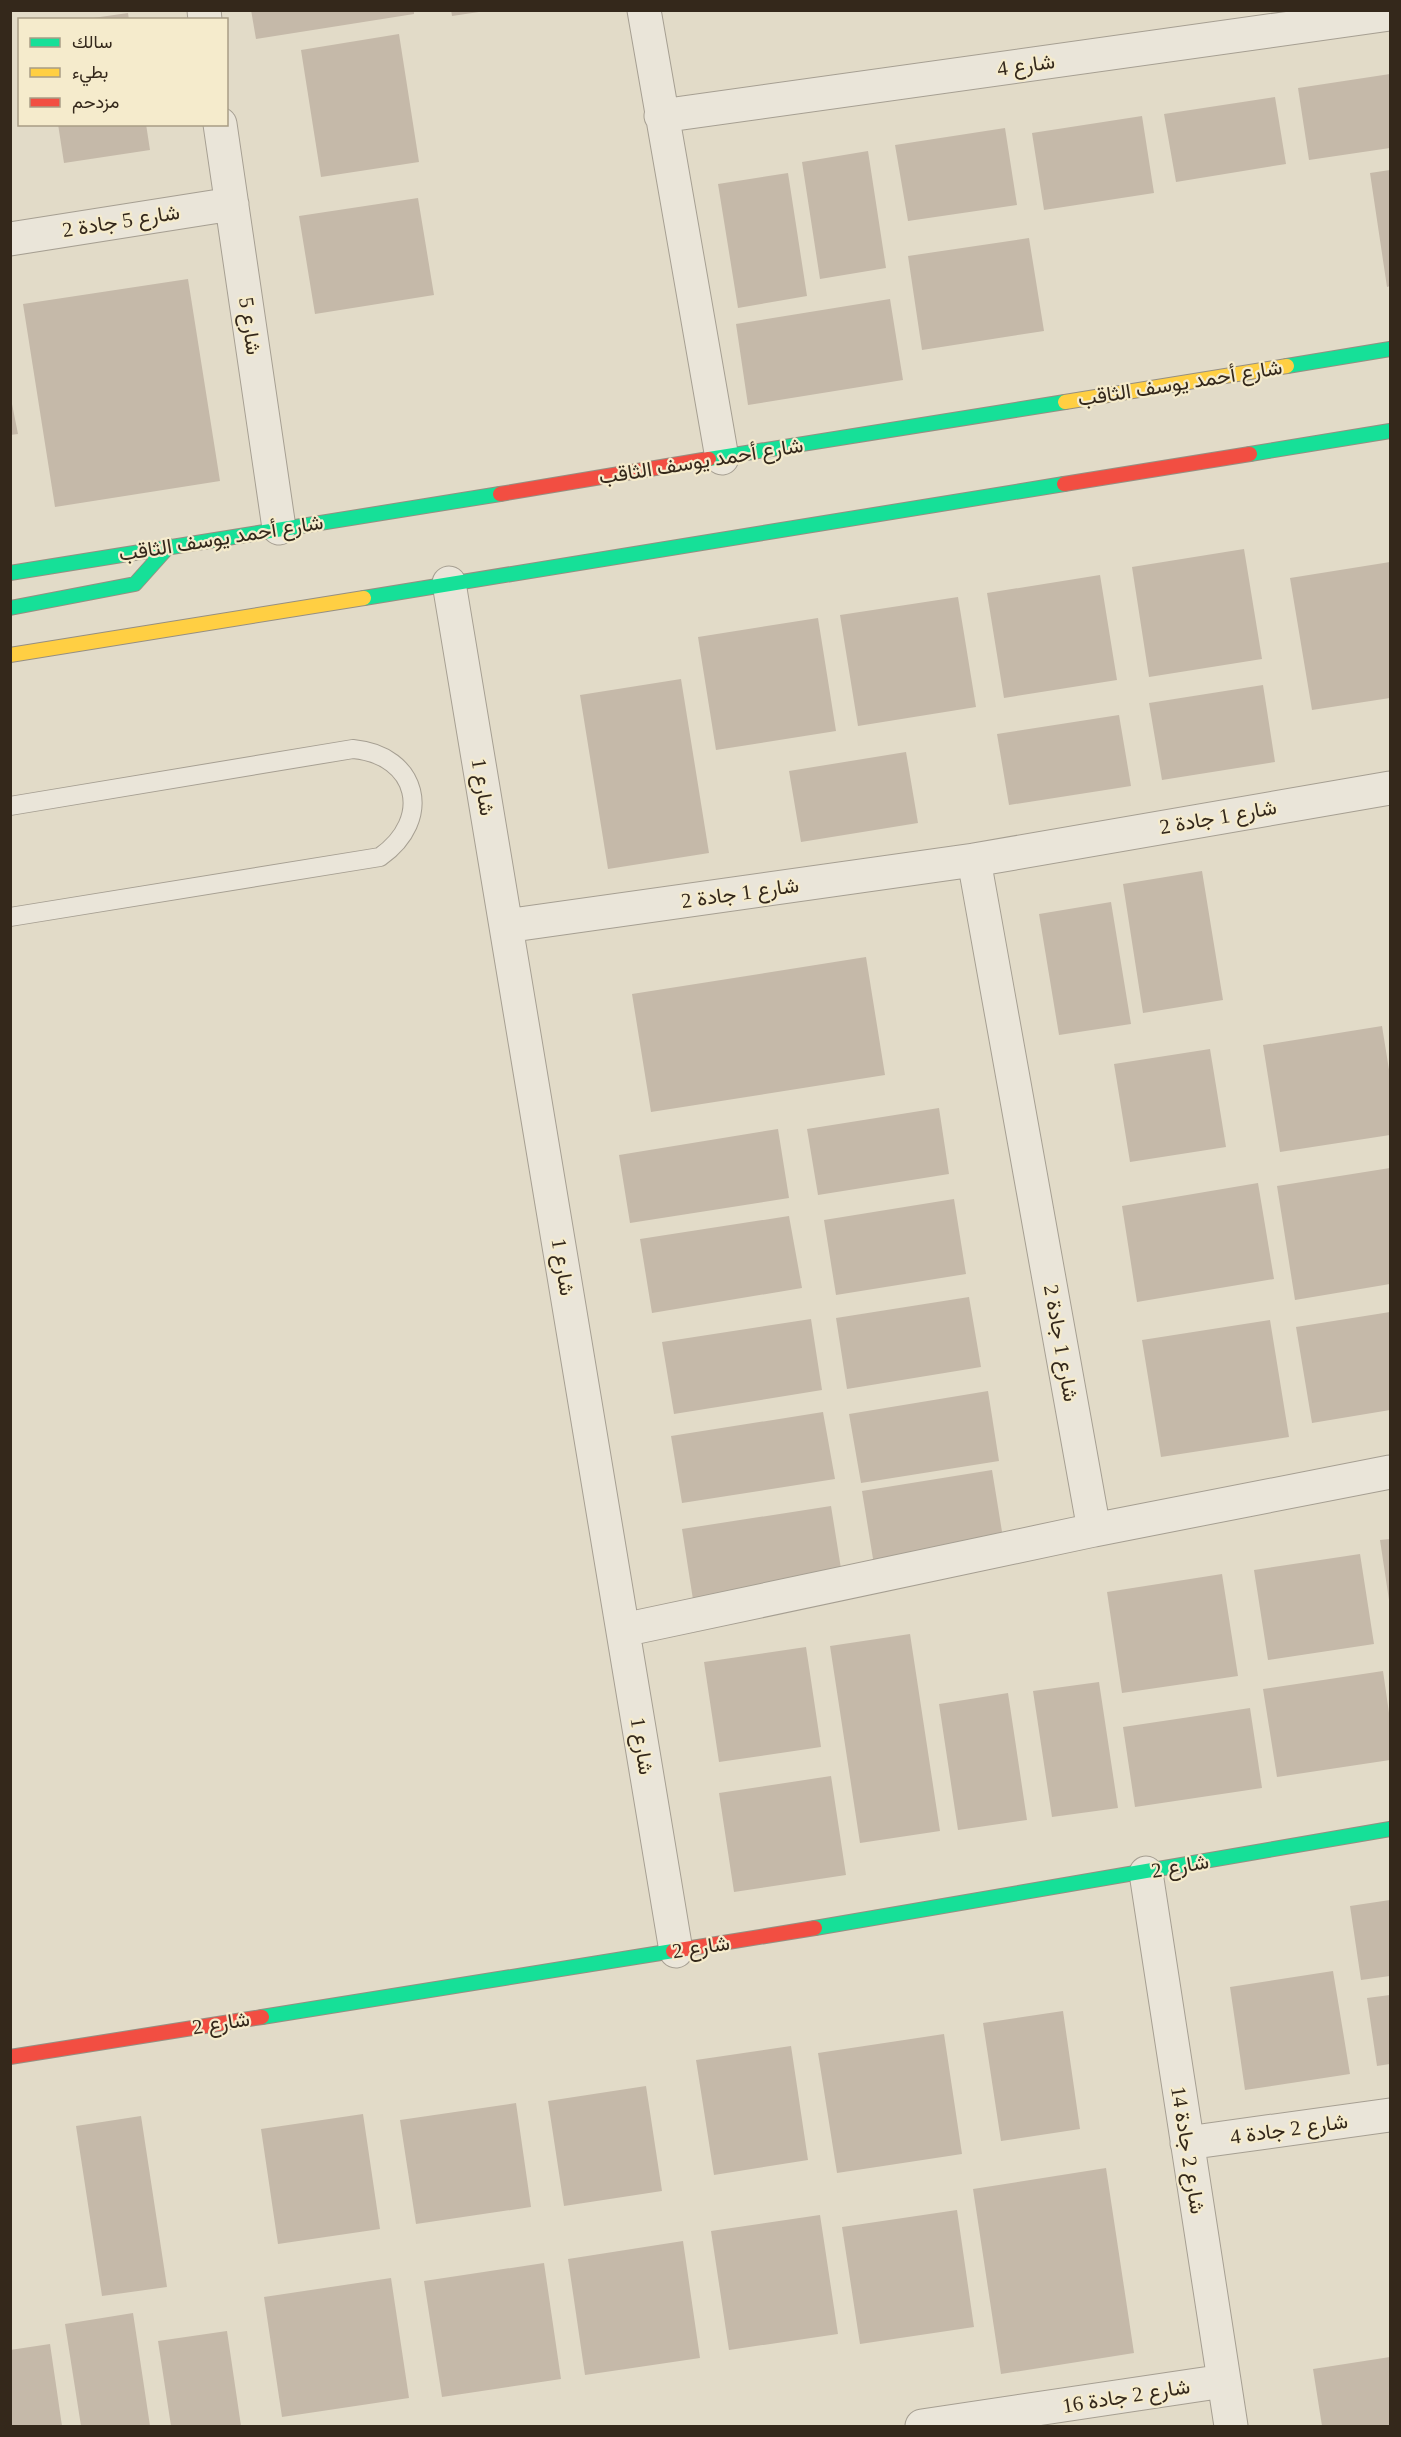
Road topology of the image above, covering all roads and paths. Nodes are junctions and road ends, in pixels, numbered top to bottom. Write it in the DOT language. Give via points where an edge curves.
graph roads {
  1 [pos="644,10"];
  2 [pos="1390,14"];
  3 [pos="661,116"];
  4 [pos="220,126"];
  5 [pos="232,204"];
  6 [pos="10,239"];
  7 [pos="1390,349"];
  8 [pos="1390,431"];
  9 [pos="722,458"];
  10 [pos="279,528"];
  11 [pos="169,546"];
  12 [pos="10,573"];
  13 [pos="449,583"];
  14 [pos="10,608"];
  15 [pos="10,655"];
  16 [pos="1390,788"];
  17 [pos="10,806"];
  18 [pos="974,860"];
  19 [pos="10,917"];
  20 [pos="506,926"];
  21 [pos="1390,1472"];
  22 [pos="1094,1530"];
  23 [pos="623,1630"];
  24 [pos="1390,1828"];
  25 [pos="1146,1873"];
  26 [pos="676,1951"];
  27 [pos="10,2057"];
  28 [pos="1390,2115"];
  29 [pos="1187,2143"];
  30 [pos="1224,2381"];
  31 [pos="922,2427"];
  32 [pos="1230,2427"];
  1 -- 3 [label="street"];
  2 -- 3 [label="street, شارع 4"];
  3 -- 9 [label="street"];
  4 -- 5 [label="street, شارع 5"];
  5 -- 6 [label="street, شارع 5 جادة 2"];
  5 -- 10 [label="street, شارع 5"];
  7 -- 9 [label="street, شارع أحمد يوسف الثاقب"];
  8 -- 13 [label="street"];
  9 -- 10 [label="street, شارع أحمد يوسف الثاقب"];
  10 -- 11 [label="street, شارع أحمد يوسف الثاقب"];
  11 -- 12 [label="street, شارع أحمد يوسف الثاقب"];
  11 -- 14 [label="street" via="135,584"];
  13 -- 15 [label="street"];
  13 -- 20 [label="street, شارع 1"];
  16 -- 18 [label="street, شارع 1 جادة 2"];
  17 -- 19 [label="lane" via="352,748 372,750 390,759 404,773 412,791 413,811 408,829 397,845 380,857"];
  18 -- 20 [label="street, شارع 1 جادة 2"];
  18 -- 22 [label="street, شارع 1 جادة 2"];
  20 -- 23 [label="street, شارع 1"];
  21 -- 22 [label="street"];
  22 -- 23 [label="street"];
  23 -- 26 [label="street, شارع 1"];
  24 -- 25 [label="street, شارع 2"];
  25 -- 26 [label="street, شارع 2"];
  25 -- 29 [label="street, شارع 2 جادة 14"];
  26 -- 27 [label="street, شارع 2"];
  28 -- 29 [label="street, شارع 2 جادة 4"];
  29 -- 30 [label="street, شارع 2 جادة 14"];
  30 -- 31 [label="street, شارع 2 جادة 16"];
  30 -- 32 [label="street, شارع 2 جادة 14"];
}
